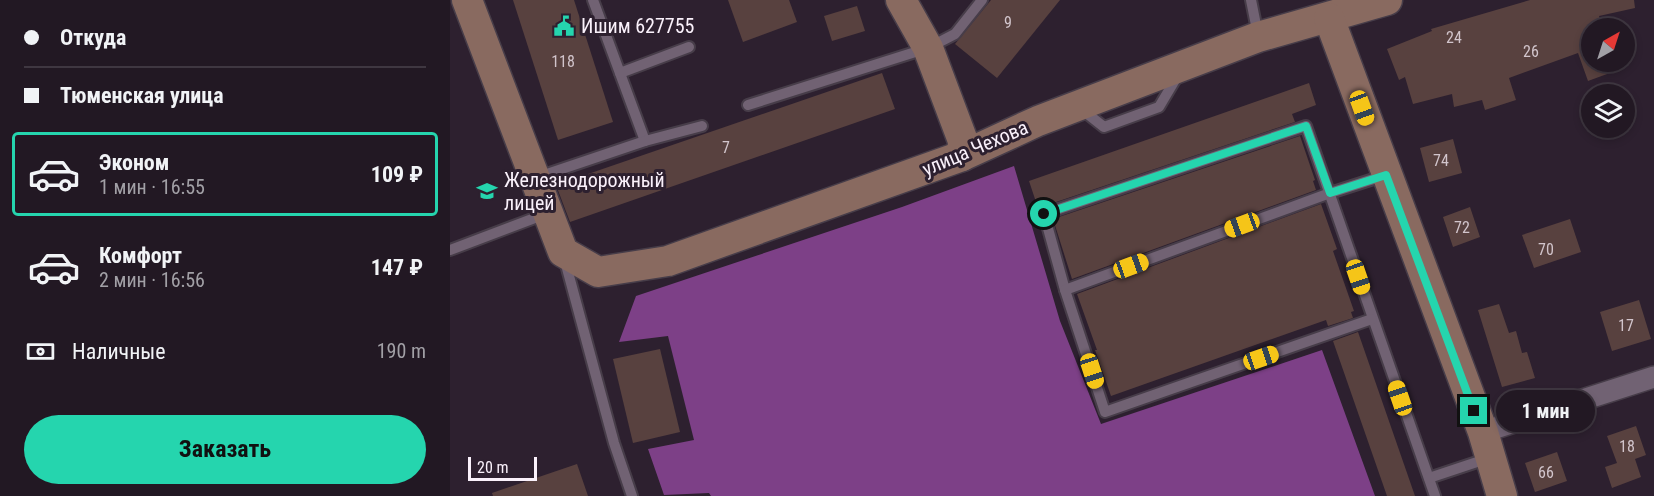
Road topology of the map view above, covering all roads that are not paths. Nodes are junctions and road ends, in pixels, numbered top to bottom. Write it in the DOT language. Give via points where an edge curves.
graph roads {
  1 [pos="467,0"];
  2 [pos="593,0"];
  3 [pos="901,0"];
  4 [pos="982,0"];
  5 [pos="1251,0"];
  6 [pos="1387,0"];
  7 [pos="1329,18"];
  8 [pos="1258,37"];
  9 [pos="689,47"];
  10 [pos="928,48"];
  11 [pos="620,73"];
  12 [pos="748,105"];
  13 [pos="702,126"];
  14 [pos="645,141"];
  15 [pos="962,156"];
  16 [pos="1386,175"];
  17 [pos="535,178"];
  18 [pos="1330,193"];
  19 [pos="548,213"];
  20 [pos="450,250"];
  21 [pos="563,252"];
  22 [pos="1065,290"];
  23 [pos="1372,319"];
  24 [pos="1654,377"];
  25 [pos="1486,445"];
  26 [pos="1429,478"];
  27 [pos="632,496"];
  28 [pos="1435,496"];
  29 [pos="1502,496"];
  1 -- 17 [label="main road"];
  2 -- 11 [label="lane"];
  3 -- 10 [label="main road"];
  4 -- 10 [label="lane" via="955,34"];
  5 -- 8 [label="lane"];
  6 -- 7 [label="main road, улица Чехова"];
  7 -- 8 [label="main road, улица Чехова"];
  7 -- 16 [label="main road"];
  8 -- 15 [label="main road, улица Чехова" via="1038,121"];
  9 -- 11 [label="lane"];
  10 -- 12 [label="lane"];
  10 -- 15 [label="main road" via="963,141"];
  11 -- 14 [label="lane"];
  13 -- 14 [label="lane"];
  14 -- 17 [label="lane"];
  15 -- 21 [label="main road, улица Чехова" via="668,261 598,272"];
  16 -- 18 [label="lane"];
  16 -- 25 [label="main road"];
  17 -- 19 [label="main road"];
  18 -- 22 [label="lane"];
  18 -- 22 [label="lane" via="1306,126 1044,214"];
  18 -- 23 [label="lane"];
  19 -- 20 [label="lane"];
  19 -- 21 [label="main road"];
  21 -- 27 [label="lane"];
  22 -- 23 [label="lane" via="1106,412"];
  23 -- 26 [label="lane"];
  24 -- 25 [label="street"];
  25 -- 26 [label="lane"];
  25 -- 29 [label="main road"];
  26 -- 28 [label="lane"];
}
